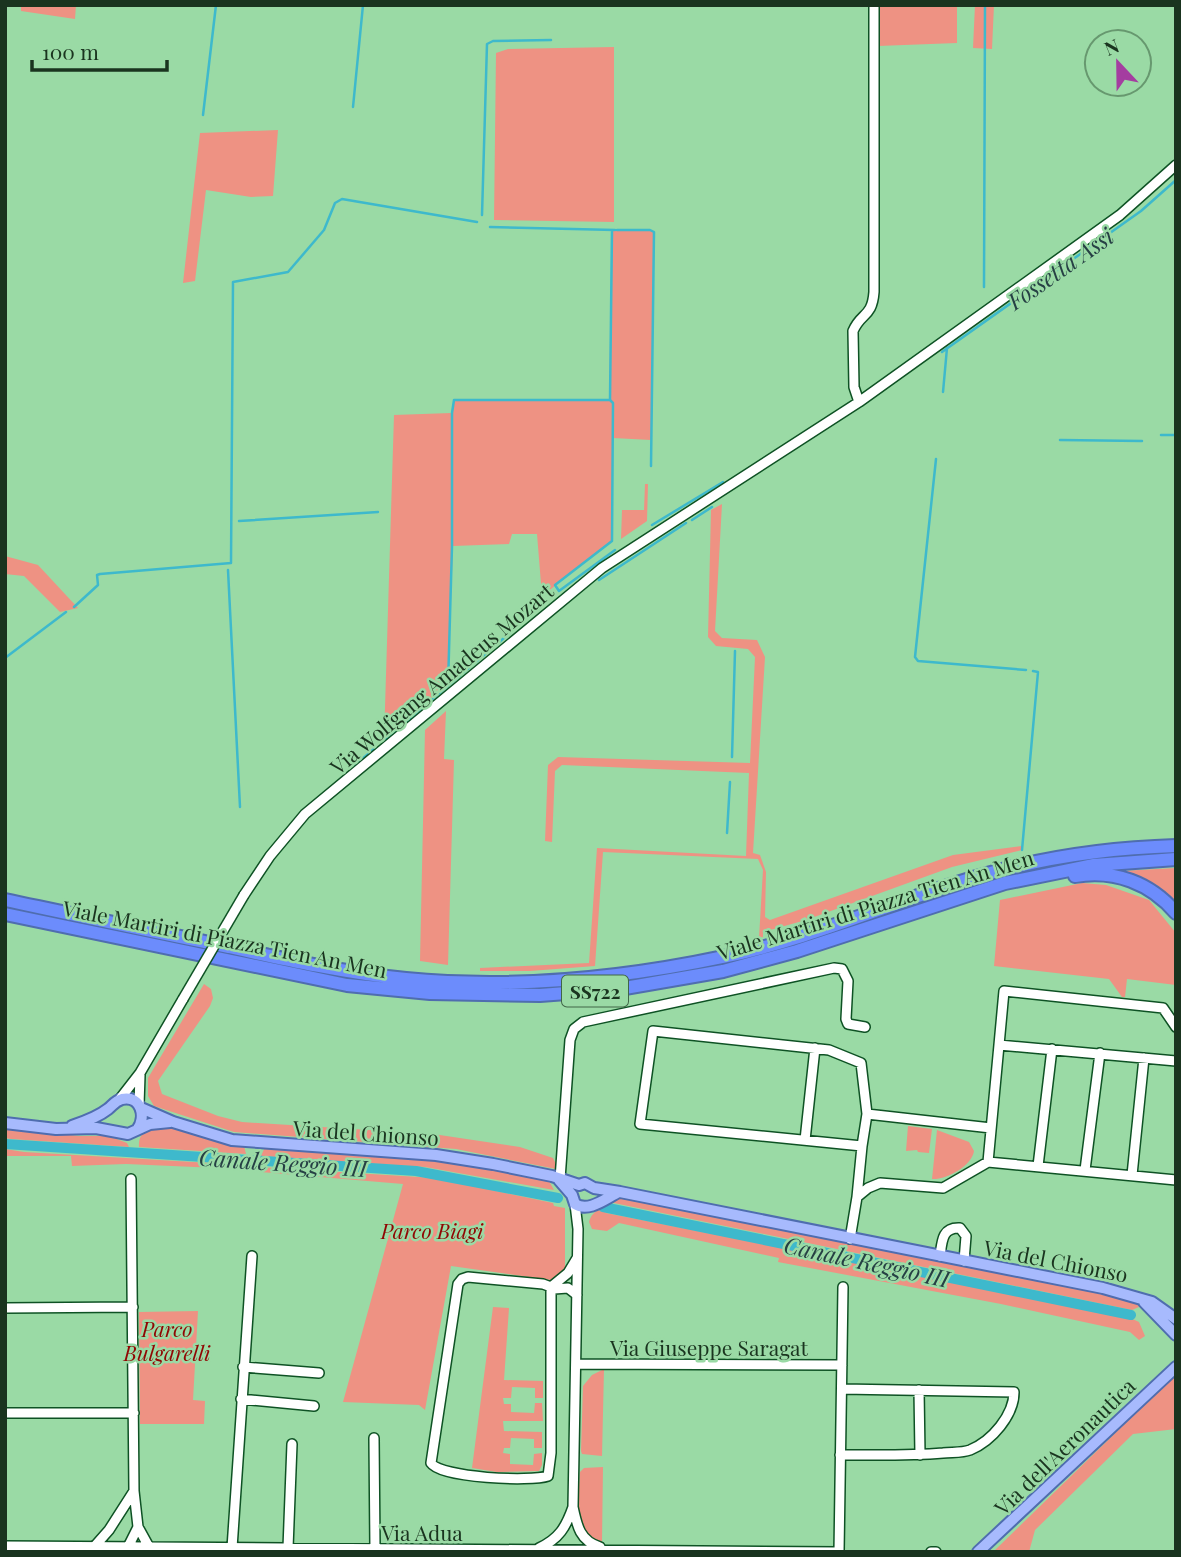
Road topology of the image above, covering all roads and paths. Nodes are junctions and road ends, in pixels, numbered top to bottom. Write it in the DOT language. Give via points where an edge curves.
graph roads {
  1 [pos="874,5"];
  2 [pos="1176,165"];
  3 [pos="859,402"];
  4 [pos="1176,846"];
  5 [pos="1176,859"];
  6 [pos="1005,883"];
  7 [pos="5,900"];
  8 [pos="1176,913"];
  9 [pos="5,914"];
  10 [pos="865,1027"];
  11 [pos="1176,1027"];
  12 [pos="999,1045"];
  13 [pos="815,1048"];
  14 [pos="1052,1049"];
  15 [pos="1100,1053"];
  16 [pos="1144,1058"];
  17 [pos="1176,1060"];
  18 [pos="140,1073"];
  19 [pos="119,1100"];
  20 [pos="140,1106"];
  21 [pos="110,1108"];
  22 [pos="867,1114"];
  23 [pos="173,1122"];
  24 [pos="5,1123"];
  25 [pos="991,1128"];
  26 [pos="66,1129"];
  27 [pos="114,1130"];
  28 [pos="137,1130"];
  29 [pos="805,1140"];
  30 [pos="862,1146"];
  31 [pos="988,1161"];
  32 [pos="1038,1166"];
  33 [pos="1085,1170"];
  34 [pos="1132,1175"];
  35 [pos="131,1179"];
  36 [pos="558,1179"];
  37 [pos="1176,1180"];
  38 [pos="579,1185"];
  39 [pos="594,1188"];
  40 [pos="620,1192"];
  41 [pos="857,1197"];
  42 [pos="574,1200"];
  43 [pos="590,1206"];
  44 [pos="578,1229"];
  45 [pos="850,1239"];
  46 [pos="252,1256"];
  47 [pos="578,1256"];
  48 [pos="940,1256"];
  49 [pos="964,1261"];
  50 [pos="551,1287"];
  51 [pos="843,1287"];
  52 [pos="577,1295"];
  53 [pos="1140,1297"];
  54 [pos="133,1307"];
  55 [pos="5,1308"];
  56 [pos="1176,1318"];
  57 [pos="1176,1335"];
  58 [pos="1176,1355"];
  59 [pos="576,1364"];
  60 [pos="842,1365"];
  61 [pos="243,1367"];
  62 [pos="1171,1370"];
  63 [pos="319,1373"];
  64 [pos="842,1389"];
  65 [pos="919,1390"];
  66 [pos="241,1399"];
  67 [pos="314,1406"];
  68 [pos="5,1413"];
  69 [pos="134,1413"];
  70 [pos="374,1438"];
  71 [pos="292,1444"];
  72 [pos="840,1455"];
  73 [pos="920,1455"];
  74 [pos="134,1491"];
  75 [pos="573,1507"];
  76 [pos="113,1525"];
  77 [pos="138,1527"];
  78 [pos="581,1534"];
  79 [pos="558,1537"];
  80 [pos="94,1547"];
  81 [pos="124,1547"];
  82 [pos="149,1547"];
  83 [pos="7,1548"];
  84 [pos="232,1548"];
  85 [pos="288,1548"];
  86 [pos="375,1549"];
  87 [pos="538,1549"];
  88 [pos="315,1550"];
  89 [pos="561,1550"];
  90 [pos="609,1550"];
  91 [pos="983,1550"];
  92 [pos="574,1551"];
  93 [pos="839,1552"];
  1 -- 3 [label="street" via="874,292 872,309 853,331 854,387"];
  2 -- 3 [label="street, Via Wolfgang Amadeus Mozart" via="1119,215"];
  3 -- 18 [label="street, Via Wolfgang Amadeus Mozart, bridge" via="582,583 305,814 244,895"];
  4 -- 7 [label="highway, Viale Martiri di Piazza Tien An Men / SS722" via="1109,850 1009,868 726,957 642,972 539,982 442,981 370,974"];
  5 -- 6 [label="highway, Viale Martiri di Piazza Tien An Men / SS722" via="1094,865"];
  6 -- 8 [label="highway, SS722" via="1114,876 1141,885"];
  6 -- 9 [label="highway, Viale Martiri di Piazza Tien An Men / SS722" via="734,968 632,987 540,995 429,993 347,985"];
  10 -- 36 [label="street" via="848,1024 848,981 842,969 834,968 583,1022 570,1040"];
  11 -- 12 [label="street" via="1163,1009 1004,991"];
  12 -- 14 [label="street"];
  12 -- 25 [label="street"];
  13 -- 22 [label="street" via="861,1063"];
  13 -- 29 [label="street"];
  13 -- 29 [label="street" via="653,1031 640,1124"];
  14 -- 15 [label="street"];
  14 -- 32 [label="street"];
  15 -- 16 [label="street"];
  15 -- 33 [label="street"];
  16 -- 17 [label="street"];
  16 -- 34 [label="street"];
  18 -- 19 [label="street, Via Wolfgang Amadeus Mozart"];
  18 -- 20 [label="street, Via Wolfgang Amadeus Mozart"];
  19 -- 20 [label="main road, Via del Chionso"];
  19 -- 21 [label="main road"];
  20 -- 23 [label="main road, Via del Chionso"];
  20 -- 28 [label="main road" via="143,1117"];
  21 -- 26 [label="main road"];
  21 -- 27 [label="main road" via="108,1121"];
  22 -- 25 [label="street"];
  22 -- 30 [label="street"];
  23 -- 28 [label="main road, Via del Chionso"];
  23 -- 36 [label="main road, Via del Chionso" via="232,1140 436,1155"];
  24 -- 26 [label="main road, Via del Chionso"];
  25 -- 31 [label="street"];
  26 -- 27 [label="main road, Via del Chionso"];
  27 -- 28 [label="main road, Via del Chionso" via="128,1134"];
  29 -- 30 [label="street"];
  30 -- 41 [label="street"];
  31 -- 32 [label="street"];
  31 -- 41 [label="street" via="948,1186 880,1184"];
  32 -- 33 [label="street"];
  33 -- 34 [label="street"];
  34 -- 37 [label="street"];
  35 -- 54 [label="street"];
  36 -- 38 [label="main road, Via del Chionso"];
  36 -- 42 [label="main road"];
  38 -- 39 [label="main road, Via del Chionso"];
  38 -- 42 [label="main road"];
  39 -- 40 [label="main road, Via del Chionso"];
  39 -- 43 [label="main road" via="597,1196"];
  40 -- 43 [label="main road"];
  40 -- 45 [label="main road, Via del Chionso"];
  41 -- 45 [label="street"];
  42 -- 43 [label="main road"];
  42 -- 44 [label="street"];
  43 -- 44 [label="street"];
  44 -- 47 [label="street"];
  45 -- 48 [label="main road, Via del Chionso"];
  46 -- 61 [label="street"];
  47 -- 50 [label="street" via="568,1273"];
  47 -- 52 [label="street"];
  48 -- 49 [label="main road, Via del Chionso"];
  48 -- 49 [label="street, Via del Chionso" via="944,1233 960,1228 967,1236"];
  49 -- 53 [label="main road, Via del Chionso"];
  50 -- 50 [label="street" via="468,1277 459,1281 430,1460 435,1468 487,1477 544,1478 551,1472"];
  50 -- 52 [label="street" via="568,1288"];
  51 -- 60 [label="street"];
  52 -- 59 [label="street"];
  53 -- 56 [label="main road, Via del Chionso"];
  53 -- 57 [label="main road, Via del Chionso"];
  54 -- 55 [label="street"];
  54 -- 69 [label="street"];
  58 -- 62 [label="main road, Via dell'Aeronautica"];
  59 -- 60 [label="street, Via Giuseppe Saragat"];
  59 -- 75 [label="street"];
  60 -- 64 [label="street"];
  61 -- 63 [label="street"];
  61 -- 66 [label="street"];
  62 -- 91 [label="main road, Via dell'Aeronautica"];
  64 -- 65 [label="street"];
  64 -- 72 [label="street"];
  65 -- 73 [label="street"];
  65 -- 73 [label="street" via="1014,1392 1005,1420 970,1450"];
  66 -- 67 [label="street"];
  66 -- 84 [label="street"];
  68 -- 69 [label="street"];
  69 -- 74 [label="street"];
  70 -- 86 [label="street"];
  71 -- 85 [label="street"];
  72 -- 73 [label="street"];
  72 -- 93 [label="street"];
  74 -- 76 [label="street"];
  74 -- 77 [label="street"];
  75 -- 78 [label="street"];
  75 -- 79 [label="street"];
  76 -- 80 [label="street"];
  76 -- 81 [label="street"];
  77 -- 81 [label="street"];
  77 -- 82 [label="street"];
  78 -- 90 [label="street" via="592,1545"];
  78 -- 92 [label="street"];
  79 -- 87 [label="street"];
  79 -- 89 [label="street"];
  80 -- 81 [label="street, Via Adua"];
  80 -- 83 [label="street, Via Adua"];
  81 -- 82 [label="street, Via Adua"];
  82 -- 84 [label="street, Via Adua"];
  84 -- 85 [label="street, Via Adua"];
  85 -- 88 [label="street, Via Adua"];
  86 -- 87 [label="street, Via Adua"];
  86 -- 88 [label="street, Via Adua"];
  87 -- 89 [label="street, Via Adua"];
  89 -- 92 [label="street, Via Adua"];
  90 -- 92 [label="street, Via Adua"];
  90 -- 93 [label="street, Via Adua"];
}
